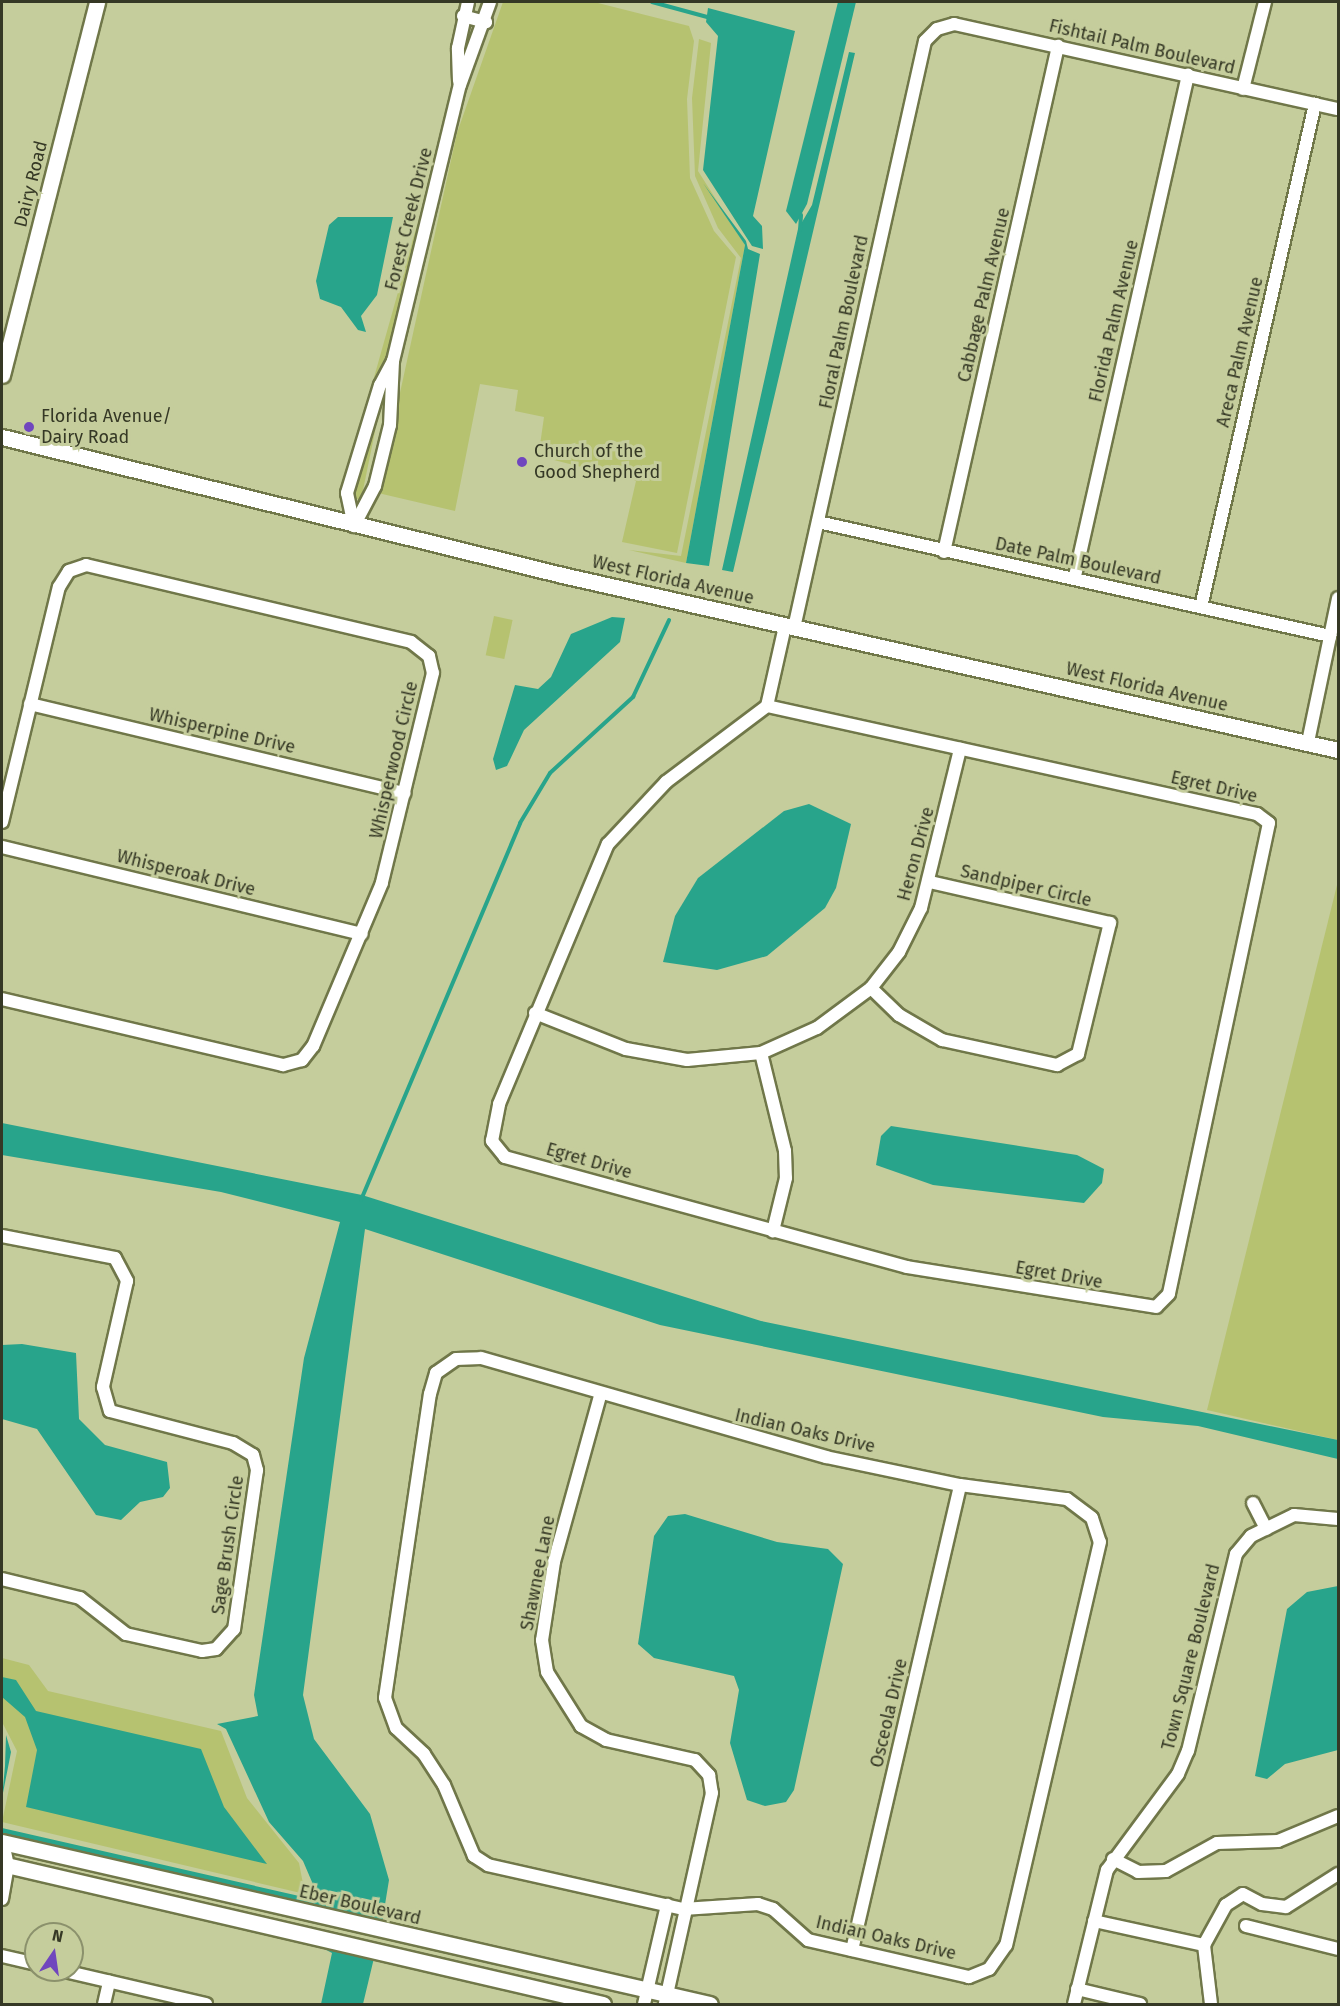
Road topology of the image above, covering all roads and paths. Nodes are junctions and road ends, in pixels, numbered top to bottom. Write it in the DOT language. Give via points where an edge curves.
graph roads {
  1 [pos="97,2"];
  2 [pos="468,2"];
  3 [pos="490,2"];
  4 [pos="1265,2"];
  5 [pos="463,16"];
  6 [pos="486,22"];
  7 [pos="937,29"];
  8 [pos="1058,46"];
  9 [pos="1188,75"];
  10 [pos="460,85"];
  11 [pos="1243,89"];
  12 [pos="1315,104"];
  13 [pos="1338,109"];
  14 [pos="393,361"];
  15 [pos="2,375"];
  16 [pos="2,437"];
  17 [pos="818,522"];
  18 [pos="354,525"];
  19 [pos="944,552"];
  20 [pos="1075,576"];
  21 [pos="1338,598"];
  22 [pos="1201,608"];
  23 [pos="790,627"];
  24 [pos="1330,636"];
  25 [pos="30,704"];
  26 [pos="767,706"];
  27 [pos="1308,742"];
  28 [pos="960,749"];
  29 [pos="1338,750"];
  30 [pos="7,774"];
  31 [pos="405,793"];
  32 [pos="2,822"];
  33 [pos="2,847"];
  34 [pos="929,882"];
  35 [pos="362,934"];
  36 [pos="871,988"];
  37 [pos="2,999"];
  38 [pos="536,1013"];
  39 [pos="761,1053"];
  40 [pos="773,1231"];
  41 [pos="2,1236"];
  42 [pos="600,1396"];
  43 [pos="960,1485"];
  44 [pos="1253,1503"];
  45 [pos="1338,1519"];
  46 [pos="1266,1529"];
  47 [pos="2,1579"];
  48 [pos="1338,1816"];
  49 [pos="2,1844"];
  50 [pos="1113,1859"];
  51 [pos="5,1865"];
  52 [pos="1338,1874"];
  53 [pos="2,1899"];
  54 [pos="667,1905"];
  55 [pos="683,1909"];
  56 [pos="1094,1921"];
  57 [pos="1246,1926"];
  58 [pos="659,1938"];
  59 [pos="676,1942"];
  60 [pos="1204,1945"];
  61 [pos="1338,1948"];
  62 [pos="852,1950"];
  63 [pos="2,1956"];
  64 [pos="24,1961"];
  65 [pos="84,1976"];
  66 [pos="109,1982"];
  67 [pos="1077,1989"];
  68 [pos="646,1997"];
  69 [pos="666,2000"];
  70 [pos="104,2004"];
  71 [pos="206,2004"];
  72 [pos="603,2004"];
  73 [pos="710,2004"];
  74 [pos="1074,2004"];
  75 [pos="1140,2004"];
  76 [pos="1211,2004"];
  1 -- 15 [label="street, Dairy Road"];
  2 -- 5 [label="street, Forest Creek Drive"];
  3 -- 6 [label="street, Forest Creek Drive"];
  4 -- 11 [label="street"];
  5 -- 6 [label="street"];
  5 -- 10 [label="street, Forest Creek Drive"];
  6 -- 10 [label="street, Forest Creek Drive"];
  7 -- 8 [label="street, Fishtail Palm Boulevard" via="954,24"];
  7 -- 17 [label="street, Floral Palm Boulevard" via="925,41"];
  8 -- 9 [label="street, Fishtail Palm Boulevard"];
  8 -- 19 [label="street, Cabbage Palm Avenue"];
  9 -- 11 [label="street, Fishtail Palm Boulevard"];
  9 -- 20 [label="street, Florida Palm Avenue"];
  10 -- 14 [label="street, Forest Creek Drive"];
  11 -- 12 [label="street, Fishtail Palm Boulevard"];
  12 -- 13 [label="street, Fishtail Palm Boulevard"];
  12 -- 22 [label="street, Areca Palm Avenue"];
  14 -- 18 [label="street, Forest Creek Drive" via="390,425 368,505"];
  14 -- 18 [label="street, Forest Creek Drive" via="380,385 350,483 348,514"];
  16 -- 18 [label="street, West Florida Avenue"];
  17 -- 19 [label="street, Date Palm Boulevard"];
  17 -- 23 [label="street, Floral Palm Boulevard"];
  18 -- 23 [label="street, West Florida Avenue"];
  19 -- 20 [label="street, Date Palm Boulevard"];
  20 -- 22 [label="street, Date Palm Boulevard"];
  21 -- 24 [label="street"];
  22 -- 24 [label="street, Date Palm Boulevard"];
  23 -- 26 [label="street"];
  23 -- 27 [label="street, West Florida Avenue"];
  24 -- 27 [label="street"];
  25 -- 30 [label="street, Whisperwood Circle"];
  25 -- 31 [label="street, Whisperpine Drive"];
  25 -- 31 [label="street, Whisperwood Circle" via="59,586 69,571 86,565 399,639 429,656 433,673"];
  26 -- 28 [label="street, Egret Drive"];
  26 -- 38 [label="street, Egret Drive" via="666,782 608,844"];
  27 -- 29 [label="street, West Florida Avenue"];
  28 -- 34 [label="street, Heron Drive"];
  28 -- 40 [label="street, Egret Drive" via="1257,814 1269,823 1169,1294 1156,1307 1145,1310 907,1267"];
  30 -- 32 [label="street, Whisperwood Circle"];
  31 -- 35 [label="street, Whisperwood Circle" via="382,884"];
  33 -- 35 [label="street, Whisperoak Drive"];
  34 -- 36 [label="street, Heron Drive" via="899,952"];
  34 -- 36 [label="street, Sandpiper Circle" via="1110,923 1078,1054 1058,1065 942,1040 899,1015"];
  35 -- 37 [label="street, Whisperwood Circle" via="314,1046 302,1060 283,1065"];
  36 -- 39 [label="street, Heron Drive" via="817,1028"];
  38 -- 39 [label="street, Heron Drive" via="617,1046 687,1060"];
  38 -- 40 [label="street, Egret Drive" via="492,1125 492,1141 505,1157"];
  39 -- 40 [label="street" via="785,1151 786,1178"];
  41 -- 47 [label="street, Sage Brush Circle" via="115,1258 128,1281 103,1387 110,1411 233,1443 253,1455 257,1470 234,1629 216,1649 202,1651 126,1634 80,1598"];
  42 -- 43 [label="street, Indian Oaks Drive" via="826,1456"];
  42 -- 54 [label="street, Indian Oaks Drive" via="481,1358 456,1359 436,1373 385,1698 396,1728 424,1754 444,1785 474,1856 488,1865"];
  42 -- 55 [label="street, Shawnee Lane" via="554,1562 542,1640 548,1672 581,1726 606,1740 695,1760 709,1775 712,1793"];
  43 -- 62 [label="street, Osceola Drive"];
  43 -- 62 [label="street, Indian Oaks Drive" via="1067,1499 1092,1518 1097,1553 1006,1945 989,1969 969,1977"];
  44 -- 46 [label="street"];
  45 -- 46 [label="street, Town Square Boulevard" via="1294,1515"];
  46 -- 50 [label="street, Town Square Boulevard" via="1251,1536 1236,1554 1178,1774"];
  48 -- 50 [label="street" via="1278,1841 1217,1843 1166,1871 1138,1872"];
  49 -- 51 [label="street"];
  49 -- 68 [label="street, Eber Boulevard"];
  50 -- 56 [label="street, Town Square Boulevard"];
  51 -- 53 [label="street"];
  51 -- 72 [label="street"];
  52 -- 60 [label="street" via="1286,1907 1262,1904 1243,1894 1226,1905"];
  54 -- 55 [label="street, Indian Oaks Drive"];
  54 -- 58 [label="street"];
  55 -- 59 [label="street"];
  55 -- 62 [label="street, Indian Oaks Drive" via="758,1904 773,1909 808,1940"];
  56 -- 60 [label="street"];
  56 -- 67 [label="street, Town Square Boulevard"];
  57 -- 61 [label="street"];
  58 -- 59 [label="street"];
  58 -- 68 [label="street"];
  59 -- 69 [label="street"];
  60 -- 76 [label="street"];
  63 -- 64 [label="street"];
  65 -- 66 [label="street"];
  66 -- 70 [label="street"];
  66 -- 71 [label="street"];
  67 -- 74 [label="street, Town Square Boulevard"];
  67 -- 75 [label="street"];
  68 -- 69 [label="street, Eber Boulevard"];
  69 -- 73 [label="street, Eber Boulevard"];
}
